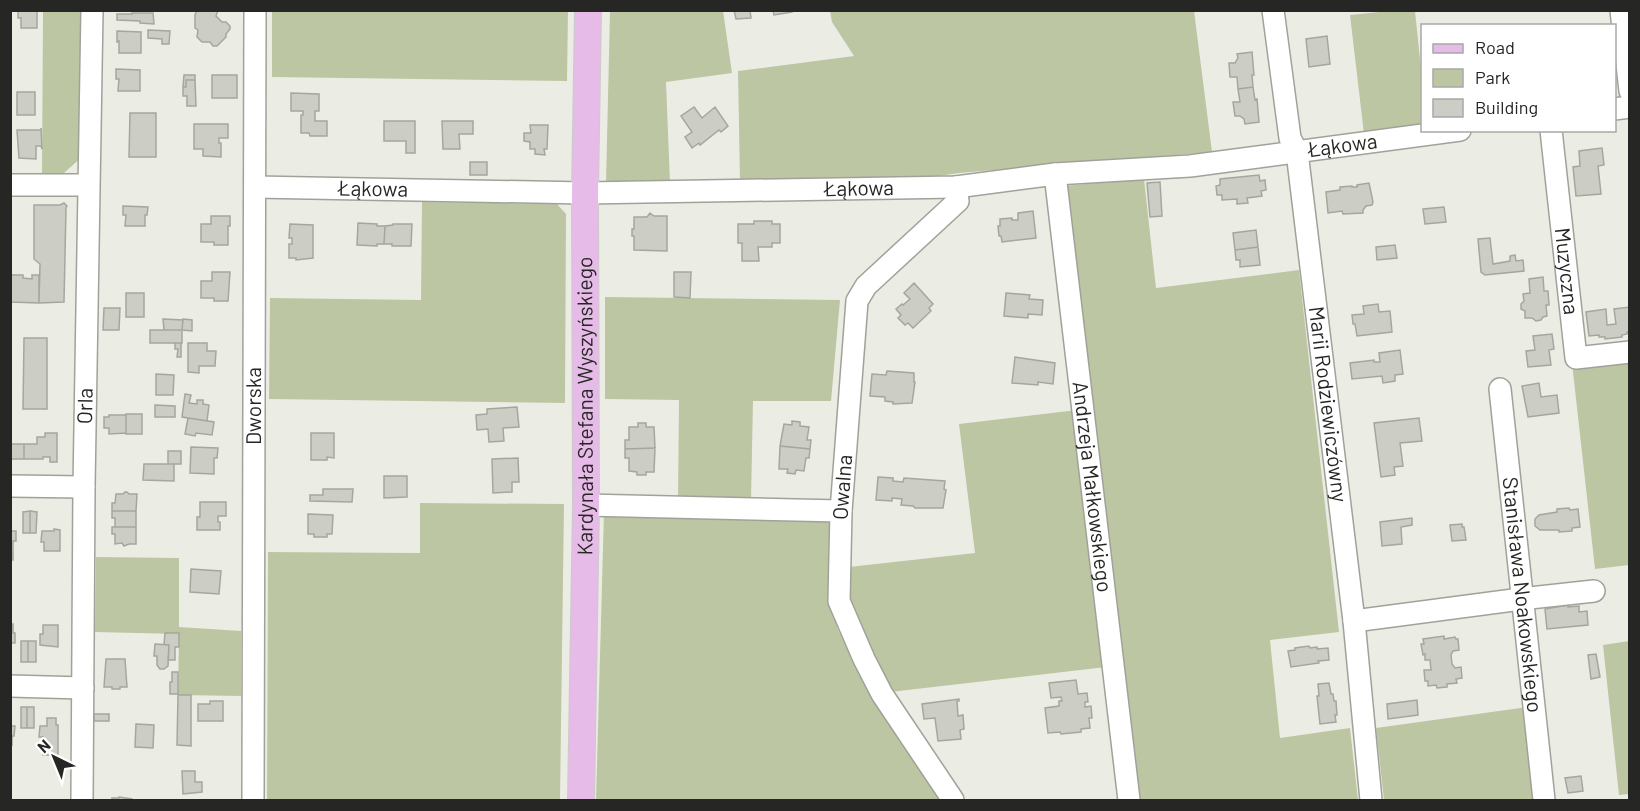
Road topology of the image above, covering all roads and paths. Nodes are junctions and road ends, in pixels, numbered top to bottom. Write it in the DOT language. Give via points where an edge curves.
graph roads {
  1 [pos="92,10"];
  2 [pos="255,10"];
  3 [pos="588,10"];
  4 [pos="1273,10"];
  5 [pos="1621,10"];
  6 [pos="1629,91"];
  7 [pos="1445,132"];
  8 [pos="1551,132"];
  9 [pos="1297,152"];
  10 [pos="1055,174"];
  11 [pos="10,185"];
  12 [pos="88,185"];
  13 [pos="255,187"];
  14 [pos="956,187"];
  15 [pos="585,193"];
  16 [pos="1629,352"];
  17 [pos="1500,389"];
  18 [pos="10,486"];
  19 [pos="84,487"];
  20 [pos="586,505"];
  21 [pos="841,511"];
  22 [pos="1594,591"];
  23 [pos="1521,599"];
  24 [pos="1354,621"];
  25 [pos="10,686"];
  26 [pos="83,688"];
  27 [pos="82,801"];
  28 [pos="253,801"];
  29 [pos="581,801"];
  30 [pos="953,801"];
  31 [pos="1129,801"];
  32 [pos="1371,801"];
  33 [pos="1544,801"];
  1 -- 12 [label="street, Orla"];
  2 -- 13 [label="street, Dworska"];
  3 -- 15 [label="main road, Kardynała Stefana Wyszyńskiego"];
  4 -- 9 [label="street, Marii Rodziewiczówny" via="1290,138"];
  5 -- 6 [label="street"];
  7 -- 9 [label="street, Łąkowa"];
  8 -- 16 [label="street, Muzyczna" via="1576,358"];
  9 -- 10 [label="street, Łąkowa" via="1190,166"];
  9 -- 24 [label="street, Marii Rodziewiczówny"];
  10 -- 14 [label="street, Łąkowa"];
  10 -- 31 [label="street, Andrzeja Małkowskiego"];
  11 -- 12 [label="street"];
  12 -- 19 [label="street, Orla"];
  13 -- 15 [label="street, Łąkowa"];
  13 -- 28 [label="street, Dworska"];
  14 -- 15 [label="street, Łąkowa"];
  14 -- 21 [label="street, Owalna" via="958,201 866,286 857,301"];
  15 -- 20 [label="main road, Kardynała Stefana Wyszyńskiego"];
  17 -- 23 [label="street, Stanisława Noakowskiego"];
  18 -- 19 [label="street"];
  19 -- 26 [label="street, Orla"];
  20 -- 21 [label="street"];
  20 -- 29 [label="main road, Kardynała Stefana Wyszyńskiego"];
  21 -- 30 [label="street, Owalna" via="839,601 882,694"];
  22 -- 23 [label="street"];
  23 -- 24 [label="street"];
  23 -- 33 [label="street, Stanisława Noakowskiego"];
  24 -- 32 [label="street, Marii Rodziewiczówny"];
  25 -- 26 [label="street"];
  26 -- 27 [label="street, Orla"];
}
